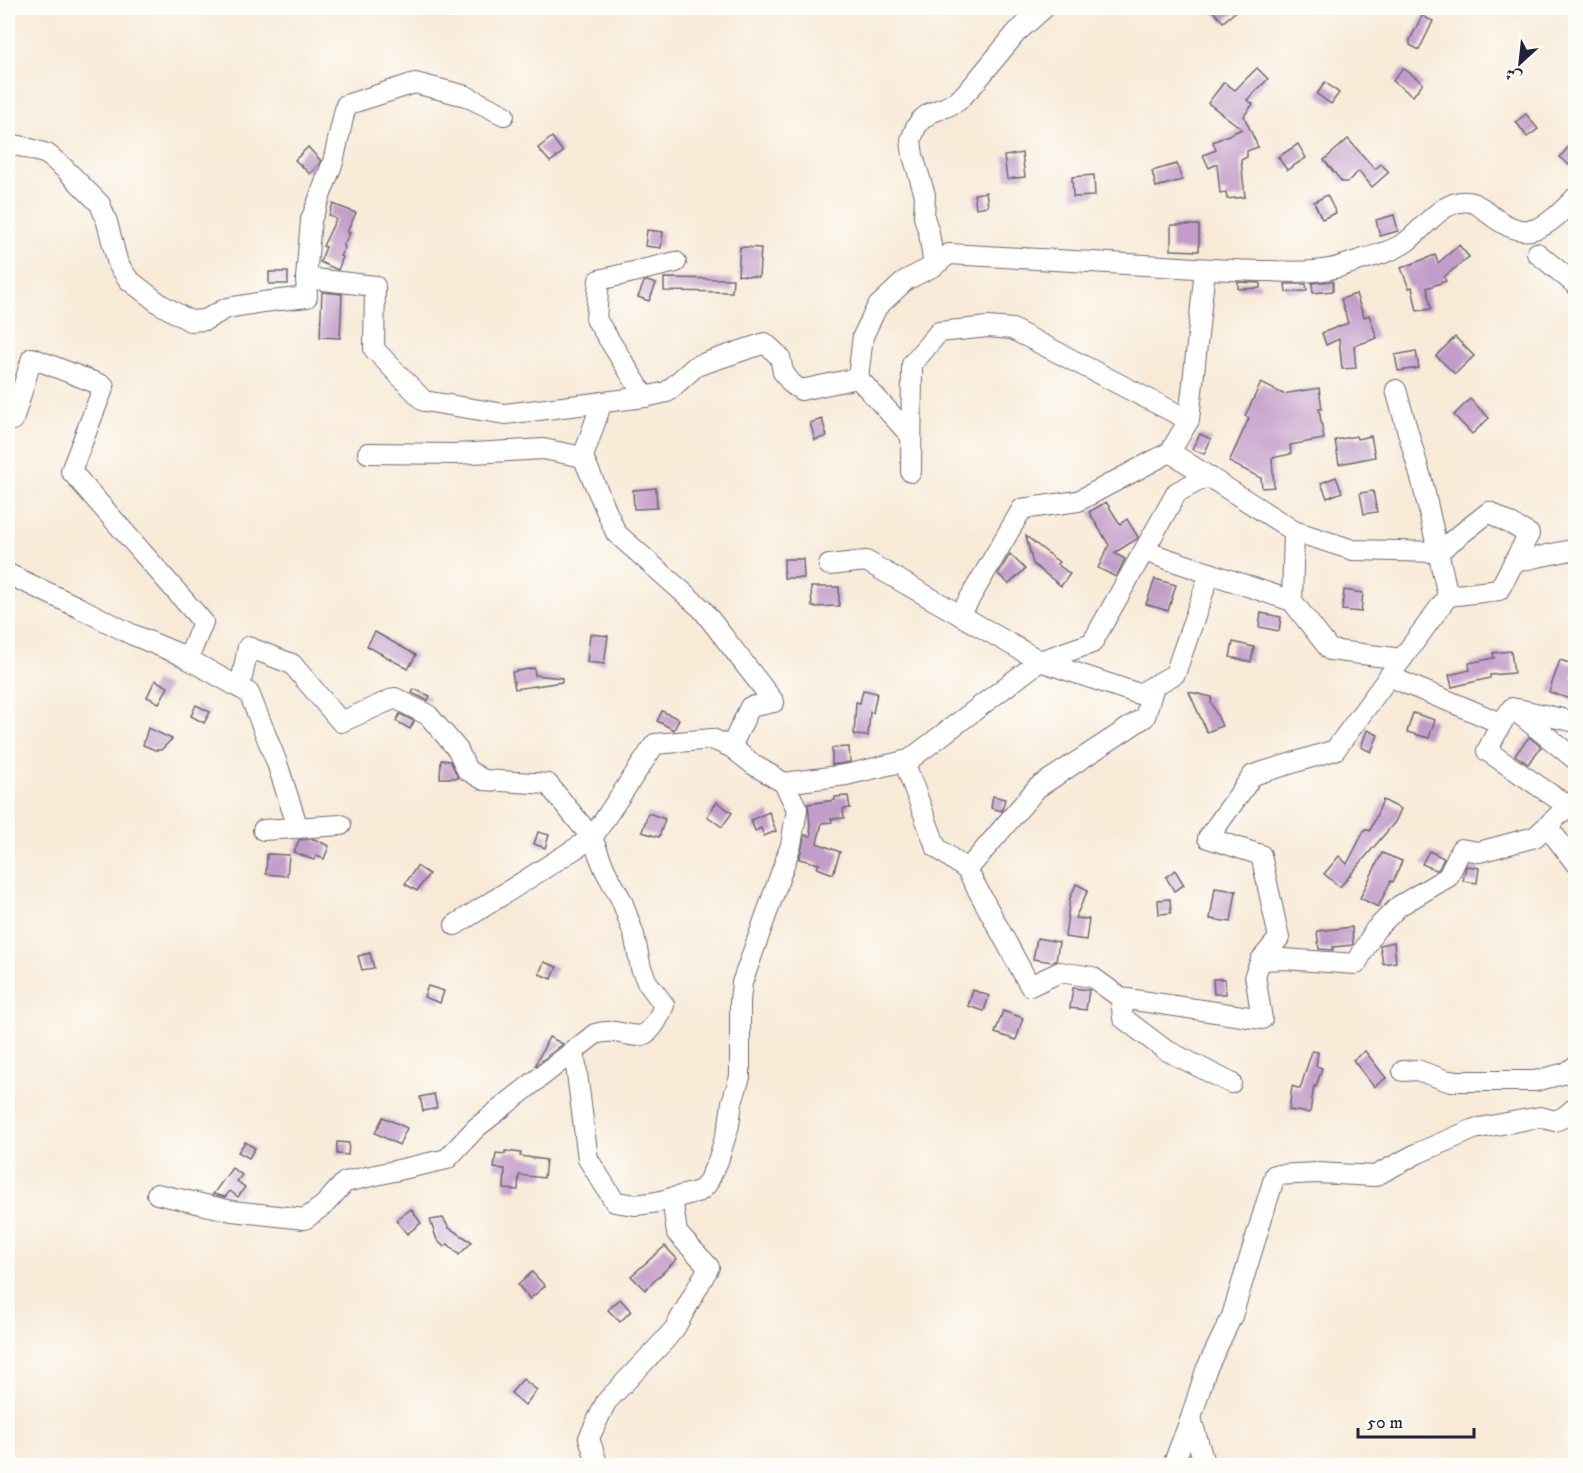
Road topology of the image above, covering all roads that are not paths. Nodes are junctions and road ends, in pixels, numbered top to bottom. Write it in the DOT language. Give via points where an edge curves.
graph roads {
  1 [pos="1044,8"];
  2 [pos="504,115"];
  3 [pos="8,145"];
  4 [pos="1575,197"];
  5 [pos="1537,253"];
  6 [pos="676,262"];
  7 [pos="934,266"];
  8 [pos="1205,269"];
  9 [pos="306,278"];
  10 [pos="1575,285"];
  11 [pos="858,378"];
  12 [pos="1396,390"];
  13 [pos="645,397"];
  14 [pos="603,402"];
  15 [pos="1189,420"];
  16 [pos="8,421"];
  17 [pos="911,436"];
  18 [pos="1170,452"];
  19 [pos="368,453"];
  20 [pos="583,457"];
  21 [pos="910,472"];
  22 [pos="1208,476"];
  23 [pos="1294,531"];
  24 [pos="1575,549"];
  25 [pos="1144,551"];
  26 [pos="1438,552"];
  27 [pos="1514,562"];
  28 [pos="829,565"];
  29 [pos="8,573"];
  30 [pos="1210,573"];
  31 [pos="1448,596"];
  32 [pos="1292,601"];
  33 [pos="960,615"];
  34 [pos="188,659"];
  35 [pos="1402,659"];
  36 [pos="1040,661"];
  37 [pos="1389,676"];
  38 [pos="1154,686"];
  39 [pos="240,688"];
  40 [pos="1507,716"];
  41 [pos="1575,722"];
  42 [pos="731,747"];
  43 [pos="1575,760"];
  44 [pos="904,761"];
  45 [pos="784,783"];
  46 [pos="1572,803"];
  47 [pos="341,825"];
  48 [pos="1547,826"];
  49 [pos="298,828"];
  50 [pos="263,831"];
  51 [pos="592,838"];
  52 [pos="1575,864"];
  53 [pos="967,870"];
  54 [pos="455,925"];
  55 [pos="1261,960"];
  56 [pos="1121,998"];
  57 [pos="574,1050"];
  58 [pos="1575,1066"];
  59 [pos="1403,1071"];
  60 [pos="1231,1083"];
  61 [pos="1575,1107"];
  62 [pos="157,1194"];
  63 [pos="672,1198"];
  64 [pos="1191,1418"];
  65 [pos="1173,1465"];
  66 [pos="598,1466"];
  67 [pos="1204,1466"];
  1 -- 7 [label="street" via="1016,33 958,101 930,113 916,127 912,148 925,195 924,217"];
  2 -- 9 [label="street" via="466,96 416,83 346,105 333,162 311,220"];
  3 -- 9 [label="street" via="47,154 65,169 100,204 118,264 129,280 190,321 205,320 227,308 306,297"];
  4 -- 8 [label="street" via="1545,226 1527,231 1514,229 1479,205 1457,202 1435,215 1406,242 1329,270"];
  5 -- 10 [label="street"];
  6 -- 13 [label="street" via="599,280 596,319"];
  7 -- 8 [label="street" via="949,254"];
  7 -- 11 [label="street" via="906,280 878,307 863,336"];
  8 -- 15 [label="street"];
  9 -- 14 [label="street" via="375,286 374,349 424,401 505,414"];
  11 -- 13 [label="street" via="801,390 792,384 783,372 780,357 765,343 696,366 667,392"];
  11 -- 17 [label="street"];
  12 -- 26 [label="street"];
  13 -- 14 [label="street"];
  14 -- 20 [label="street"];
  15 -- 17 [label="street" via="1012,329 988,327 939,332 912,364"];
  15 -- 18 [label="street"];
  16 -- 34 [label="street" via="13,420 32,358 104,386 71,471 203,622"];
  17 -- 21 [label="street"];
  18 -- 22 [label="street"];
  18 -- 33 [label="street" via="1078,501 1023,509"];
  19 -- 20 [label="street" via="456,454 543,449"];
  20 -- 42 [label="street" via="616,532 702,609 774,702 750,707"];
  22 -- 23 [label="street"];
  22 -- 25 [label="street" via="1177,492"];
  23 -- 26 [label="street" via="1353,550"];
  23 -- 32 [label="street"];
  24 -- 27 [label="street"];
  25 -- 30 [label="street"];
  25 -- 36 [label="street" via="1092,643"];
  26 -- 27 [label="street" via="1489,512 1529,534"];
  26 -- 31 [label="street"];
  27 -- 31 [label="street" via="1499,590"];
  28 -- 33 [label="street" via="866,561"];
  29 -- 34 [label="street"];
  30 -- 32 [label="street"];
  30 -- 38 [label="street" via="1175,674"];
  31 -- 35 [label="street"];
  32 -- 35 [label="street" via="1330,650"];
  33 -- 36 [label="street"];
  34 -- 39 [label="street"];
  35 -- 37 [label="street"];
  36 -- 38 [label="street" via="1139,694"];
  36 -- 44 [label="street"];
  37 -- 40 [label="street" via="1471,710"];
  37 -- 55 [label="street" via="1335,750 1253,776 1208,838 1261,855 1279,938"];
  38 -- 53 [label="street" via="1145,717 1036,788"];
  39 -- 49 [label="street" via="249,693"];
  39 -- 51 [label="street" via="248,647 292,664 341,722 395,698 428,715 458,750 467,770 484,780 548,784"];
  40 -- 41 [label="street"];
  40 -- 43 [label="street"];
  40 -- 46 [label="street" via="1487,751"];
  42 -- 45 [label="street"];
  42 -- 51 [label="street" via="712,739 656,744"];
  44 -- 45 [label="street" via="846,775"];
  44 -- 53 [label="street" via="936,847"];
  45 -- 63 [label="street" via="797,809 791,845 742,983 740,1077 729,1125 708,1184 700,1191"];
  46 -- 48 [label="street"];
  47 -- 49 [label="street"];
  48 -- 52 [label="street"];
  48 -- 55 [label="street" via="1535,837 1479,852 1461,849 1448,877 1399,906 1375,930 1356,964"];
  49 -- 50 [label="street"];
  51 -- 54 [label="street"];
  51 -- 57 [label="street" via="622,901 634,934 640,968 664,1005 654,1027 646,1033 637,1036 605,1031"];
  53 -- 56 [label="street" via="1030,986 1060,972 1092,976"];
  55 -- 56 [label="street" via="1256,975 1262,1020"];
  56 -- 60 [label="street" via="1123,1017 1155,1043"];
  57 -- 62 [label="street" via="476,1128 447,1159 345,1182 305,1219 232,1211"];
  57 -- 63 [label="street" via="588,1159 615,1202 636,1205"];
  58 -- 59 [label="street" via="1566,1073 1535,1081 1448,1081 1417,1070"];
  61 -- 64 [label="street" via="1555,1121 1540,1117 1474,1130 1375,1176 1275,1175 1232,1316 1206,1370"];
  63 -- 66 [label="street" via="677,1233 709,1267 675,1328 606,1402 590,1438"];
  64 -- 65 [label="street"];
  64 -- 67 [label="street"];
}
